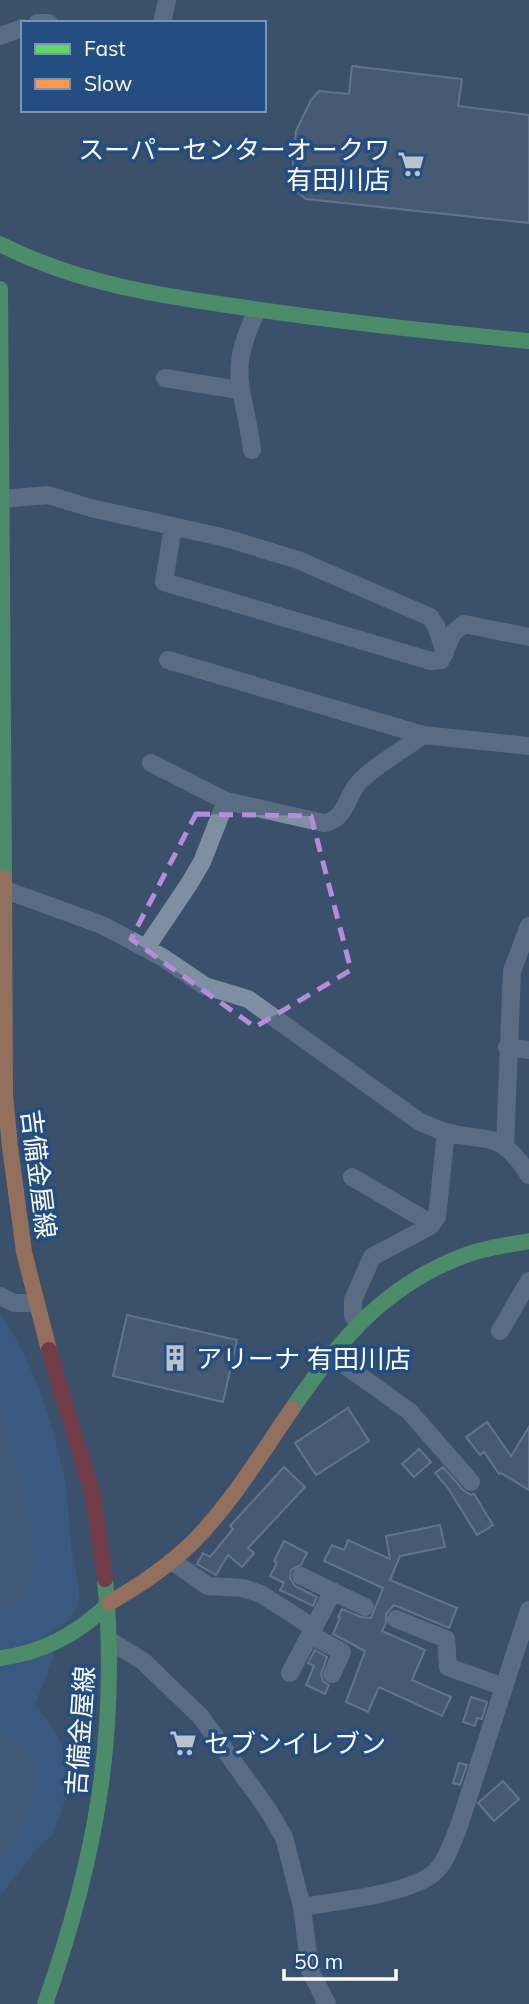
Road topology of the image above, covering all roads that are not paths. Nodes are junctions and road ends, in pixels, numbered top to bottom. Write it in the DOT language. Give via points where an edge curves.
graph roads {
  1 [pos="167,0"];
  2 [pos="162,21"];
  3 [pos="21,29"];
  4 [pos="0,36"];
  5 [pos="0,244"];
  6 [pos="0,289"];
  7 [pos="257,311"];
  8 [pos="529,341"];
  9 [pos="165,378"];
  10 [pos="239,390"];
  11 [pos="252,450"];
  12 [pos="2,499"];
  13 [pos="173,526"];
  14 [pos="529,637"];
  15 [pos="445,653"];
  16 [pos="168,660"];
  17 [pos="423,735"];
  18 [pos="529,746"];
  19 [pos="150,762"];
  20 [pos="226,802"];
  21 [pos="2,889"];
  22 [pos="529,926"];
  23 [pos="145,948"];
  24 [pos="507,1047"];
  25 [pos="529,1050"];
  26 [pos="446,1132"];
  27 [pos="505,1146"];
  28 [pos="529,1175"];
  29 [pos="352,1177"];
  30 [pos="432,1224"];
  31 [pos="529,1241"];
  32 [pos="529,1281"];
  33 [pos="0,1296"];
  34 [pos="35,1303"];
  35 [pos="357,1321"];
  36 [pos="500,1331"];
  37 [pos="329,1354"];
  38 [pos="471,1482"];
  39 [pos="172,1561"];
  40 [pos="301,1576"];
  41 [pos="333,1591"];
  42 [pos="108,1604"];
  43 [pos="365,1607"];
  44 [pos="529,1610"];
  45 [pos="396,1619"];
  46 [pos="312,1631"];
  47 [pos="110,1641"];
  48 [pos="0,1658"];
  49 [pos="290,1673"];
  50 [pos="332,1674"];
  51 [pos="504,1688"];
  52 [pos="302,1907"];
  53 [pos="45,2004"];
  54 [pos="327,2004"];
  1 -- 2 [label="street"];
  3 -- 4 [label="street"];
  5 -- 7 [label="main road" via="24,257 119,288"];
  6 -- 12 [label="main road, 吉備金屋線"];
  7 -- 8 [label="main road"];
  7 -- 10 [label="street" via="240,354"];
  9 -- 10 [label="street"];
  10 -- 11 [label="street"];
  12 -- 13 [label="street" via="48,495"];
  12 -- 21 [label="main road, 吉備金屋線"];
  13 -- 15 [label="street" via="298,560 430,617"];
  13 -- 15 [label="street" via="164,582 431,661 441,660"];
  14 -- 15 [label="street" via="464,624 453,633"];
  16 -- 17 [label="street"];
  17 -- 18 [label="street"];
  17 -- 20 [label="street" via="359,781 333,822"];
  19 -- 20 [label="street"];
  20 -- 23 [label="street" via="202,862"];
  21 -- 23 [label="street" via="87,919"];
  21 -- 34 [label="main road, 吉備金屋線" via="5,1095 14,1192"];
  22 -- 24 [label="street" via="512,971"];
  23 -- 26 [label="street" via="205,986 248,999 420,1122"];
  24 -- 25 [label="street"];
  24 -- 27 [label="street"];
  26 -- 27 [label="street" via="492,1138"];
  26 -- 30 [label="street" via="440,1205"];
  27 -- 28 [label="street"];
  29 -- 30 [label="street"];
  30 -- 35 [label="street" via="372,1257 353,1300"];
  31 -- 35 [label="main road" via="469,1254 426,1272"];
  32 -- 36 [label="street"];
  33 -- 34 [label="street" via="14,1303"];
  34 -- 42 [label="main road, 吉備金屋線" via="93,1496"];
  35 -- 37 [label="main road"];
  37 -- 38 [label="street" via="409,1411"];
  37 -- 39 [label="main road" via="226,1502"];
  39 -- 42 [label="main road"];
  39 -- 46 [label="street" via="208,1586 261,1594"];
  40 -- 41 [label="street"];
  41 -- 43 [label="street"];
  41 -- 46 [label="street"];
  42 -- 47 [label="main road, 吉備金屋線"];
  42 -- 48 [label="main road" via="57,1644"];
  44 -- 51 [label="street"];
  45 -- 51 [label="street" via="446,1639 448,1667"];
  46 -- 49 [label="street"];
  46 -- 50 [label="street" via="342,1652"];
  47 -- 52 [label="street" via="143,1661 201,1717 266,1807 284,1837"];
  47 -- 53 [label="main road, 吉備金屋線" via="107,1747 93,1844"];
  51 -- 52 [label="street" via="459,1826 438,1869 406,1887"];
  52 -- 54 [label="street" via="310,1970"];
}
